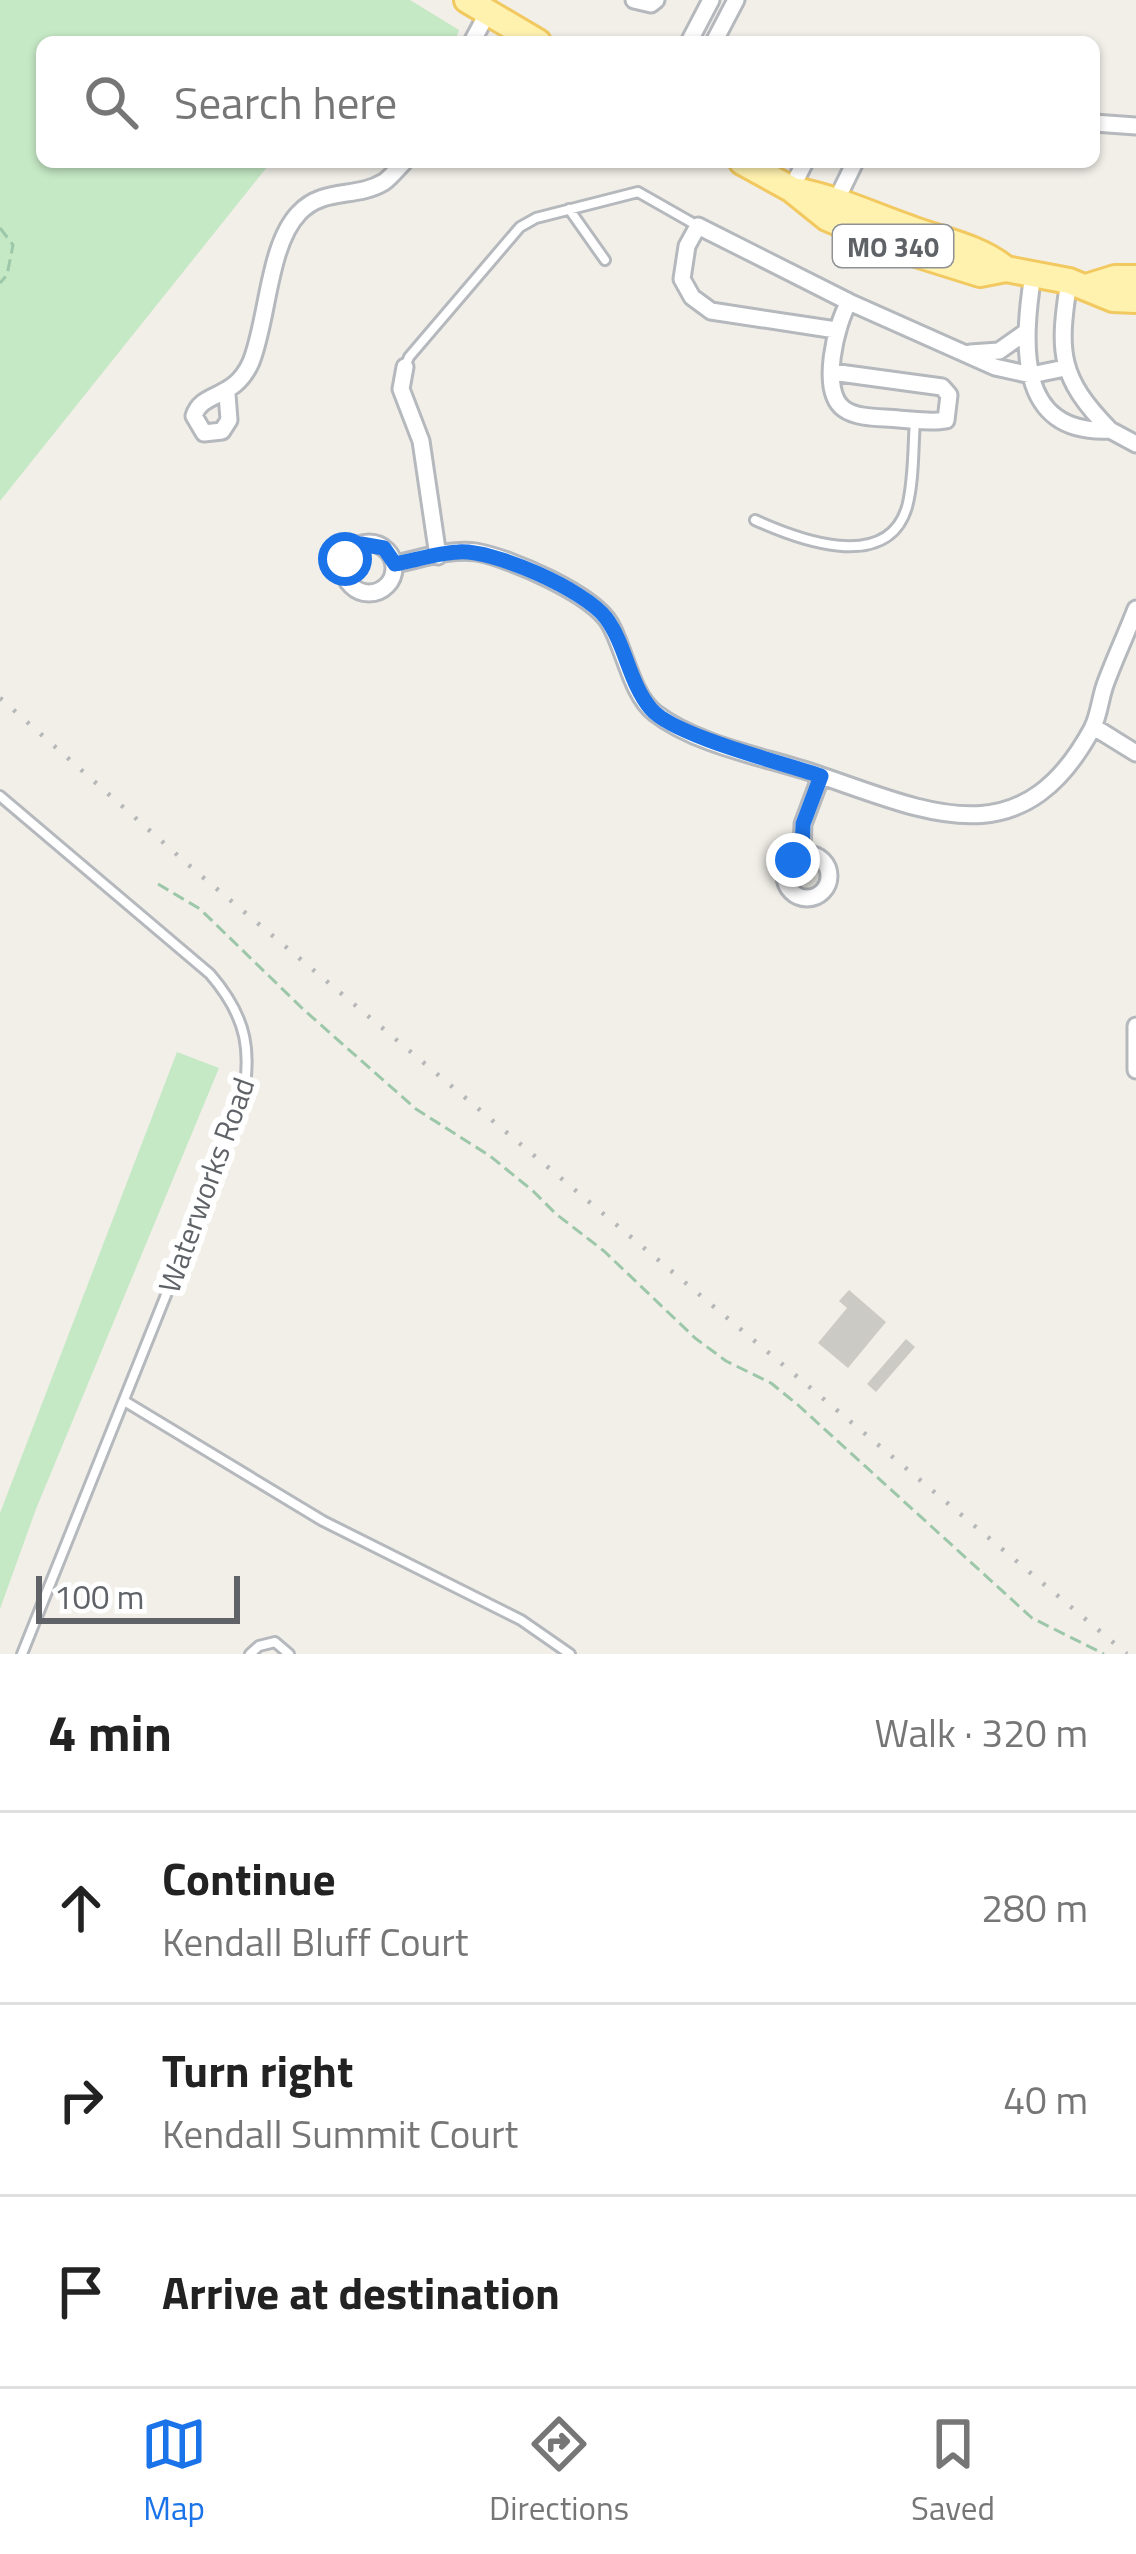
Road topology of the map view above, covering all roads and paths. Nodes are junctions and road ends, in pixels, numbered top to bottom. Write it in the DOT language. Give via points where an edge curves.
graph roads {
  1 [pos="634,0"];
  2 [pos="656,0"];
  3 [pos="711,0"];
  4 [pos="736,0"];
  5 [pos="477,6"];
  6 [pos="473,36"];
  7 [pos="528,36"];
  8 [pos="692,36"];
  9 [pos="717,36"];
  10 [pos="1100,123"];
  11 [pos="1136,126"];
  12 [pos="398,168"];
  13 [pos="753,168"];
  14 [pos="802,168"];
  15 [pos="851,168"];
  16 [pos="791,189"];
  17 [pos="837,199"];
  18 [pos="569,209"];
  19 [pos="698,226"];
  20 [pos="0,228"];
  21 [pos="605,260"];
  22 [pos="1006,268"];
  23 [pos="1034,274"];
  24 [pos="1136,278"];
  25 [pos="0,283"];
  26 [pos="1077,284"];
  27 [pos="1136,300"];
  28 [pos="849,302"];
  29 [pos="836,330"];
  30 [pos="1026,332"];
  31 [pos="965,353"];
  32 [pos="405,367"];
  33 [pos="1065,368"];
  34 [pos="832,373"];
  35 [pos="1031,375"];
  36 [pos="227,394"];
  37 [pos="915,420"];
  38 [pos="1110,430"];
  39 [pos="1136,444"];
  40 [pos="755,520"];
  41 [pos="438,556"];
  42 [pos="395,564"];
  43 [pos="1136,609"];
  44 [pos="1094,727"];
  45 [pos="1136,753"];
  46 [pos="821,776"];
  47 [pos="0,796"];
  48 [pos="802,852"];
  49 [pos="158,884"];
  50 [pos="1136,1026"];
  51 [pos="1136,1070"];
  52 [pos="126,1402"];
  53 [pos="22,1654"];
  54 [pos="250,1654"];
  55 [pos="289,1654"];
  56 [pos="570,1654"];
  57 [pos="1103,1654"];
  1 -- 2 [label="street"];
  3 -- 8 [label="street"];
  4 -- 9 [label="street"];
  5 -- 6 [label="street"];
  5 -- 7 [label="main road"];
  10 -- 11 [label="street"];
  12 -- 36 [label="street" via="385,182 328,194 297,214 250,365"];
  13 -- 16 [label="main road, MO 340"];
  14 -- 16 [label="street"];
  15 -- 17 [label="street"];
  16 -- 17 [label="main road, MO 340"];
  16 -- 22 [label="main road, MO 340" via="827,218 878,240 980,274"];
  17 -- 22 [label="main road, MO 340" via="985,251"];
  18 -- 19 [label="lane" via="638,192"];
  18 -- 21 [label="lane"];
  18 -- 32 [label="lane" via="520,227"];
  19 -- 28 [label="street"];
  19 -- 29 [label="street" via="682,279 701,306"];
  20 -- 25 [label="path" via="13,245"];
  22 -- 23 [label="main road, MO 340"];
  23 -- 26 [label="main road, MO 340"];
  23 -- 30 [label="street"];
  24 -- 26 [label="main road, MO 340"];
  26 -- 27 [label="main road, MO 340"];
  26 -- 33 [label="street" via="1062,325"];
  28 -- 29 [label="street"];
  28 -- 31 [label="street"];
  29 -- 34 [label="street"];
  30 -- 31 [label="street" via="999,351"];
  30 -- 35 [label="street"];
  31 -- 35 [label="street"];
  32 -- 41 [label="street" via="401,389 422,441"];
  33 -- 35 [label="street"];
  33 -- 38 [label="street"];
  34 -- 37 [label="street" via="844,410"];
  34 -- 37 [label="street" via="946,390 946,420"];
  35 -- 38 [label="street" via="1052,414 1085,431"];
  37 -- 40 [label="lane" via="907,509 890,533 834,548"];
  38 -- 39 [label="street"];
  41 -- 42 [label="street"];
  41 -- 46 [label="street" via="476,552 575,592 609,621 652,711"];
  43 -- 44 [label="street"];
  44 -- 45 [label="street"];
  44 -- 46 [label="street" via="1050,788 975,818 900,805"];
  46 -- 48 [label="street"];
  47 -- 52 [label="lane, Waterworks Road" via="210,974 229,996 247,1048 241,1108"];
  49 -- 57 [label="path" via="200,909 416,1108 490,1156 604,1250 695,1338 798,1405 1032,1618"];
  50 -- 51 [label="street"];
  52 -- 53 [label="lane, Waterworks Road"];
  52 -- 56 [label="lane" via="323,1521 520,1619"];
  54 -- 55 [label="lane" via="275,1642"];
}
